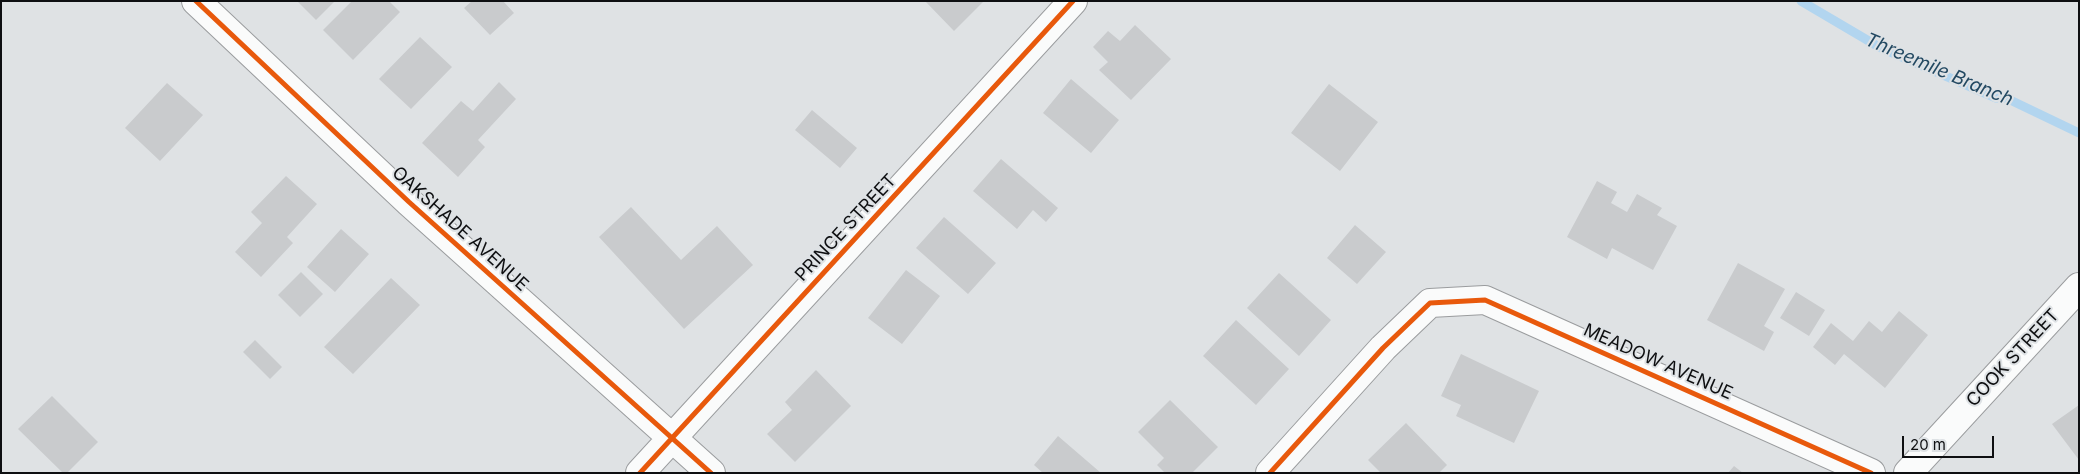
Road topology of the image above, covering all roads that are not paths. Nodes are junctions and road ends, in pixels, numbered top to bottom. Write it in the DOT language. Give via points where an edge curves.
graph roads {
  1 [pos="196,1"];
  2 [pos="1072,1"];
  3 [pos="2079,287"];
  4 [pos="672,438"];
  5 [pos="640,473"];
  6 [pos="711,473"];
  7 [pos="1270,473"];
  8 [pos="1870,473"];
  9 [pos="1908,473"];
  1 -- 4 [label="street, OAKSHADE AVENUE" via="409,202"];
  2 -- 4 [label="street, PRINCE STREET"];
  3 -- 9 [label="street, COOK STREET"];
  4 -- 5 [label="street, PRINCE STREET"];
  4 -- 6 [label="street, OAKSHADE AVENUE"];
  7 -- 8 [label="street, MEADOW AVENUE" via="1383,348 1430,303 1485,300"];
}
